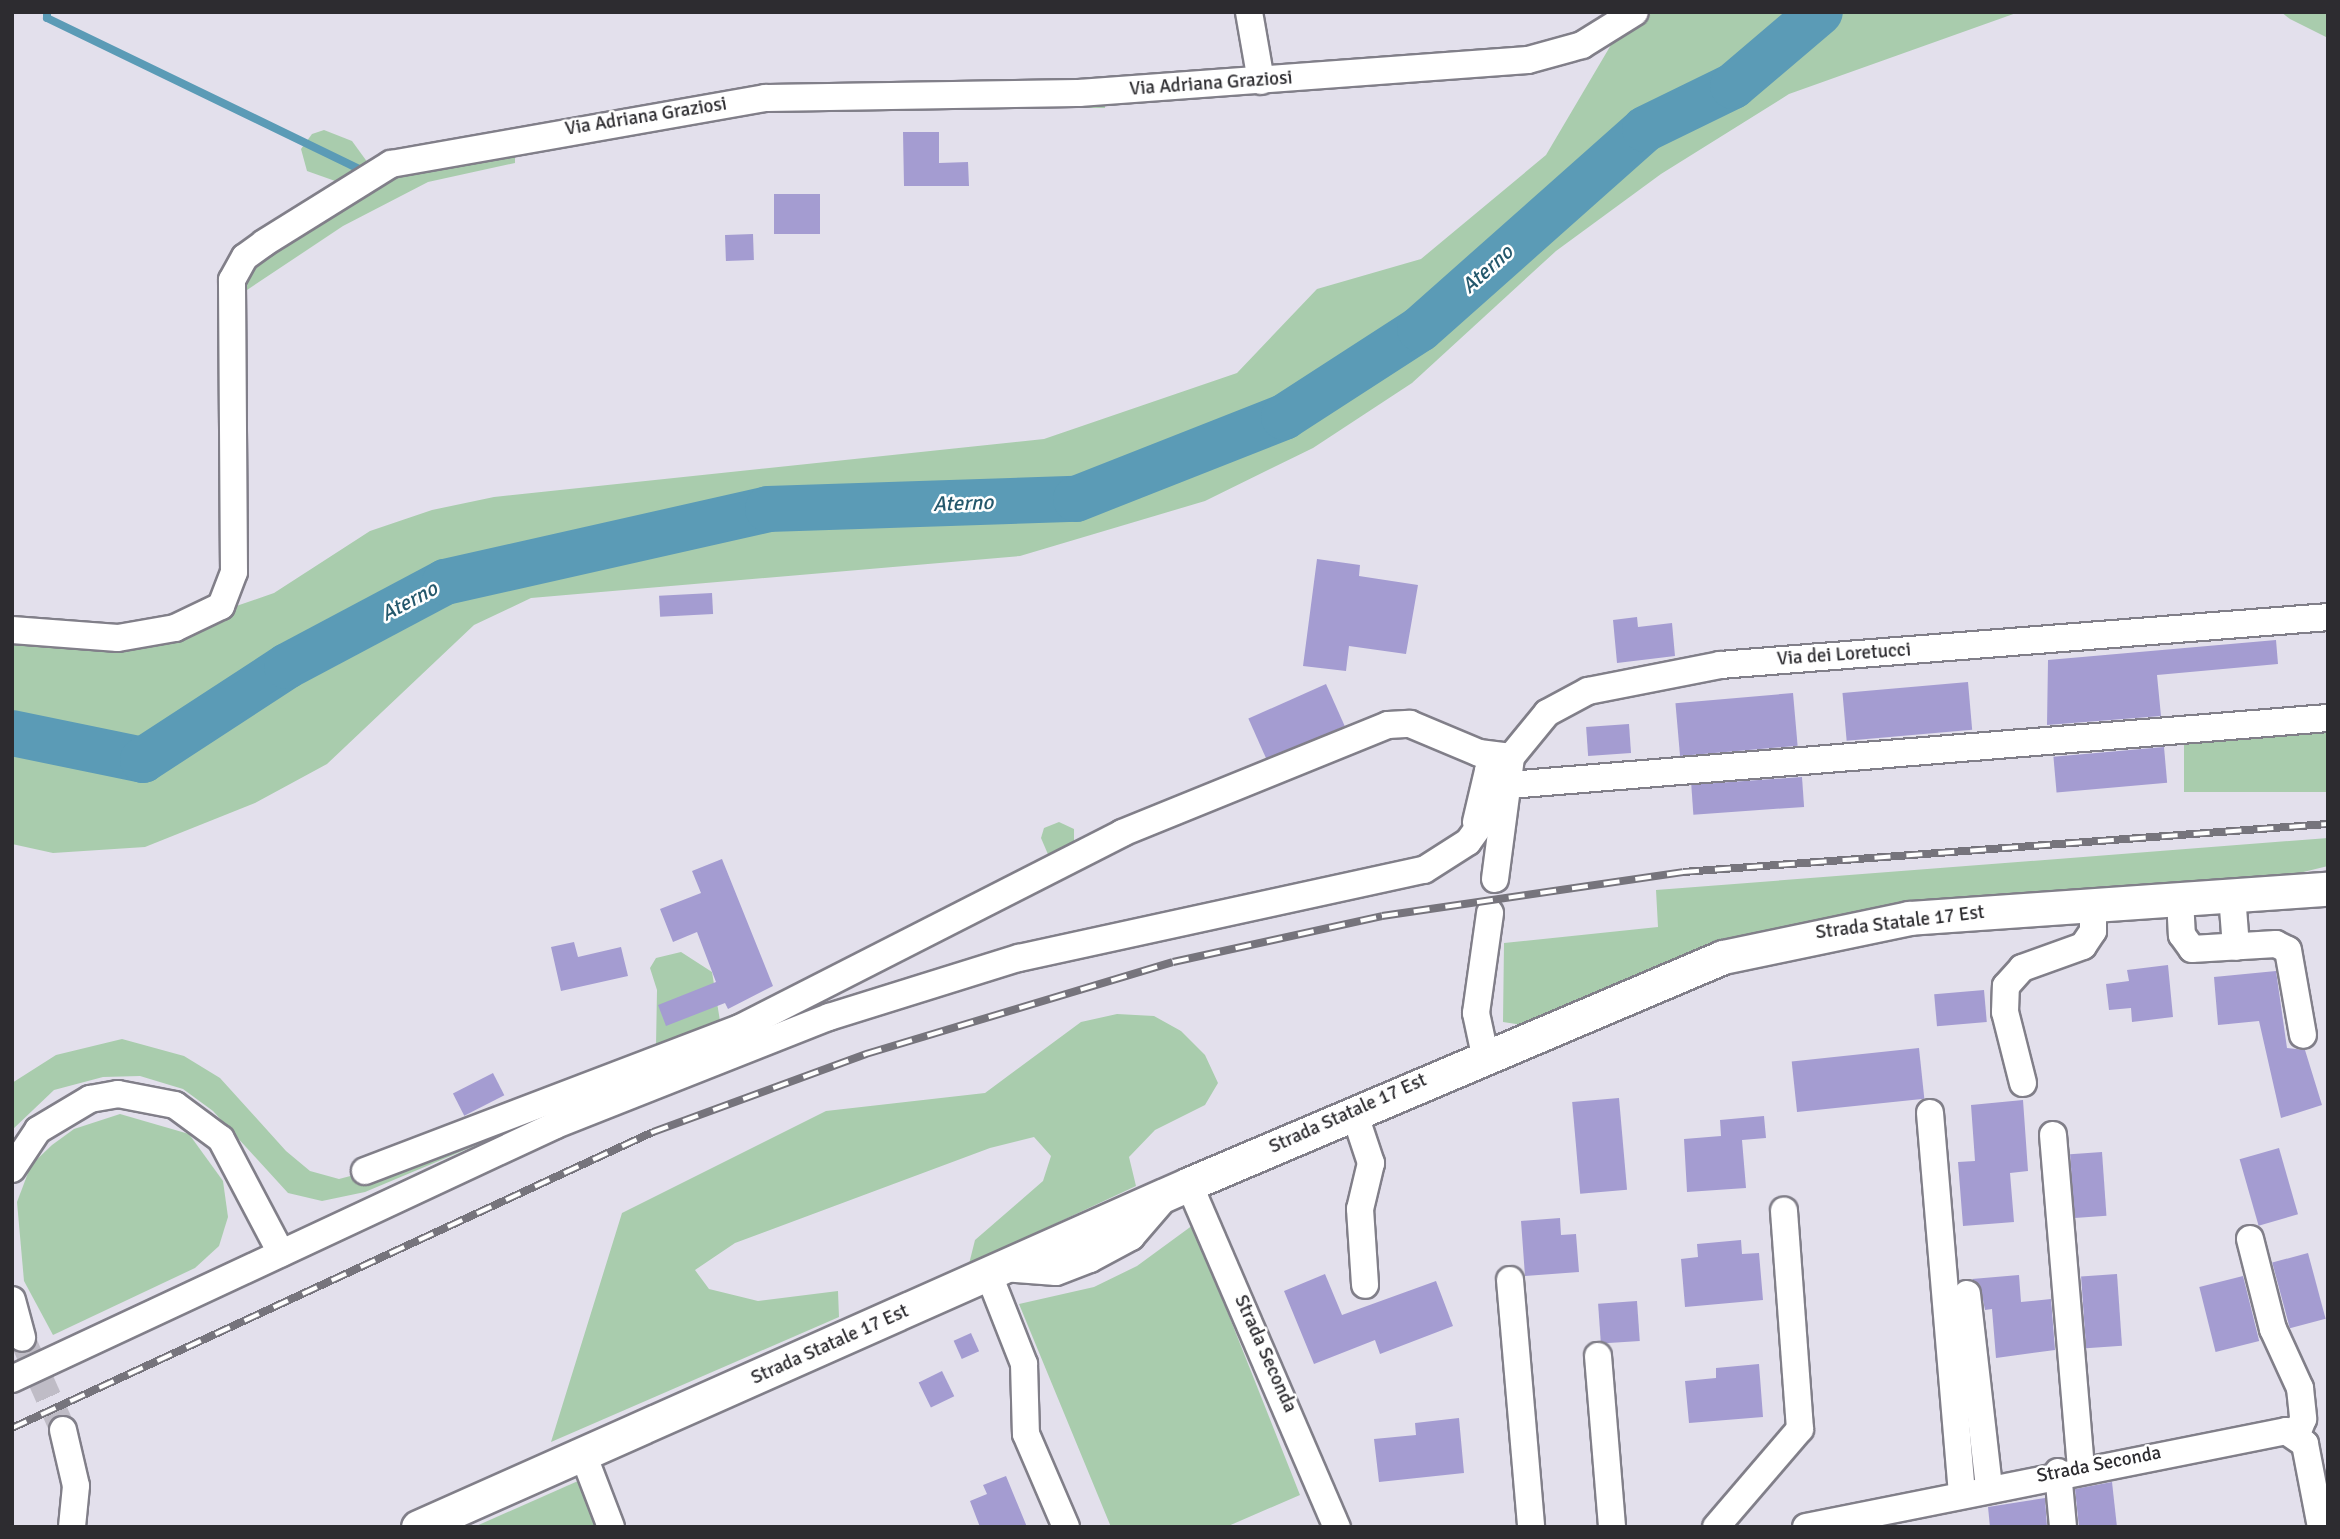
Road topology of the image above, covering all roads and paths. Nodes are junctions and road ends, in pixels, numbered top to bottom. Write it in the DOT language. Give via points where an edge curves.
graph roads {
  1 [pos="1249,12"];
  2 [pos="1635,12"];
  3 [pos="1261,81"];
  4 [pos="2328,617"];
  5 [pos="12,630"];
  6 [pos="2328,718"];
  7 [pos="1511,757"];
  8 [pos="1509,785"];
  9 [pos="1462,848"];
  10 [pos="2328,873"];
  11 [pos="1495,879"];
  12 [pos="2328,889"];
  13 [pos="2292,892"];
  14 [pos="2232,895"];
  15 [pos="2180,899"];
  16 [pos="2094,904"];
  17 [pos="1490,913"];
  18 [pos="2236,947"];
  19 [pos="838,976"];
  20 [pos="851,1010"];
  21 [pos="2303,1035"];
  22 [pos="1485,1055"];
  23 [pos="2023,1083"];
  24 [pos="1354,1112"];
  25 [pos="1930,1113"];
  26 [pos="2053,1135"];
  27 [pos="12,1169"];
  28 [pos="365,1171"];
  29 [pos="1179,1188"];
  30 [pos="1784,1211"];
  31 [pos="2250,1239"];
  32 [pos="281,1253"];
  33 [pos="996,1271"];
  34 [pos="1510,1280"];
  35 [pos="1364,1285"];
  36 [pos="1967,1294"];
  37 [pos="12,1300"];
  38 [pos="22,1338"];
  39 [pos="1598,1356"];
  40 [pos="12,1379"];
  41 [pos="63,1430"];
  42 [pos="2297,1434"];
  43 [pos="583,1454"];
  44 [pos="2070,1470"];
  45 [pos="1989,1487"];
  46 [pos="1962,1493"];
  47 [pos="1860,1521"];
  48 [pos="1819,1525"];
  49 [pos="72,1527"];
  50 [pos="418,1527"];
  51 [pos="611,1527"];
  52 [pos="1066,1527"];
  53 [pos="1337,1527"];
  54 [pos="1531,1527"];
  55 [pos="1612,1527"];
  56 [pos="1716,1527"];
  57 [pos="2063,1527"];
  58 [pos="2321,1527"];
  1 -- 3 [label="street"];
  2 -- 3 [label="street, Via Adriana Graziosi" via="1582,45 1541,58"];
  3 -- 5 [label="street, Via Adriana Graziosi" via="1079,93 765,98 391,164 264,243 245,257 232,280 234,572 221,606 175,628 118,638"];
  4 -- 7 [label="street, Via dei Loretucci" via="1674,671 1567,699 1537,722"];
  6 -- 8 [label="street"];
  7 -- 8 [label="street"];
  7 -- 9 [label="street, Via dei Loretucci" via="1488,771"];
  7 -- 19 [label="street" via="1479,753 1410,724 1388,725 1122,834"];
  8 -- 9 [label="street"];
  8 -- 11 [label="street"];
  9 -- 20 [label="street" via="1404,877 1089,941"];
  10 -- 13 [label="street"];
  12 -- 13 [label="main road, Strada Statale 17 Est"];
  13 -- 14 [label="main road, Strada Statale 17 Est"];
  14 -- 15 [label="main road, Strada Statale 17 Est"];
  14 -- 18 [label="street"];
  15 -- 16 [label="main road, Strada Statale 17 Est"];
  15 -- 18 [label="street" via="2190,948"];
  16 -- 22 [label="main road, Strada Statale 17 Est" via="1909,918 1801,936 1682,971"];
  16 -- 23 [label="street" via="2093,931 2083,946 2022,968 2006,986 2005,1012"];
  17 -- 22 [label="street" via="1476,1013"];
  18 -- 21 [label="street" via="2276,944 2291,953"];
  19 -- 20 [label="street"];
  19 -- 28 [label="street" via="740,1028"];
  20 -- 32 [label="street" via="611,1101"];
  22 -- 24 [label="main road, Strada Statale 17 Est"];
  24 -- 29 [label="main road, Strada Statale 17 Est"];
  24 -- 35 [label="street" via="1371,1163 1360,1209"];
  25 -- 46 [label="street"];
  26 -- 44 [label="street"];
  27 -- 32 [label="street" via="38,1130 60,1112 90,1099 149,1097 175,1105 221,1139"];
  29 -- 33 [label="main road, Strada Statale 17 Est"];
  29 -- 53 [label="street, Strada Seconda"];
  30 -- 56 [label="street" via="1801,1424"];
  31 -- 42 [label="street" via="2273,1329 2300,1388 2304,1413"];
  32 -- 40 [label="street"];
  33 -- 43 [label="main road, Strada Statale 17 Est"];
  33 -- 52 [label="street" via="1024,1364 1026,1434"];
  34 -- 54 [label="street"];
  36 -- 45 [label="street"];
  37 -- 38 [label="street"];
  39 -- 55 [label="street"];
  41 -- 49 [label="street" via="75,1478"];
  42 -- 44 [label="street, Strada Seconda" via="2283,1431"];
  42 -- 58 [label="street" via="2308,1451"];
  43 -- 50 [label="main road, Strada Statale 17 Est"];
  43 -- 51 [label="street"];
  44 -- 45 [label="street, Strada Seconda"];
  44 -- 57 [label="street"];
  45 -- 46 [label="street, Strada Seconda"];
  46 -- 47 [label="street, Strada Seconda"];
  47 -- 48 [label="street, Strada Seconda"];
}
